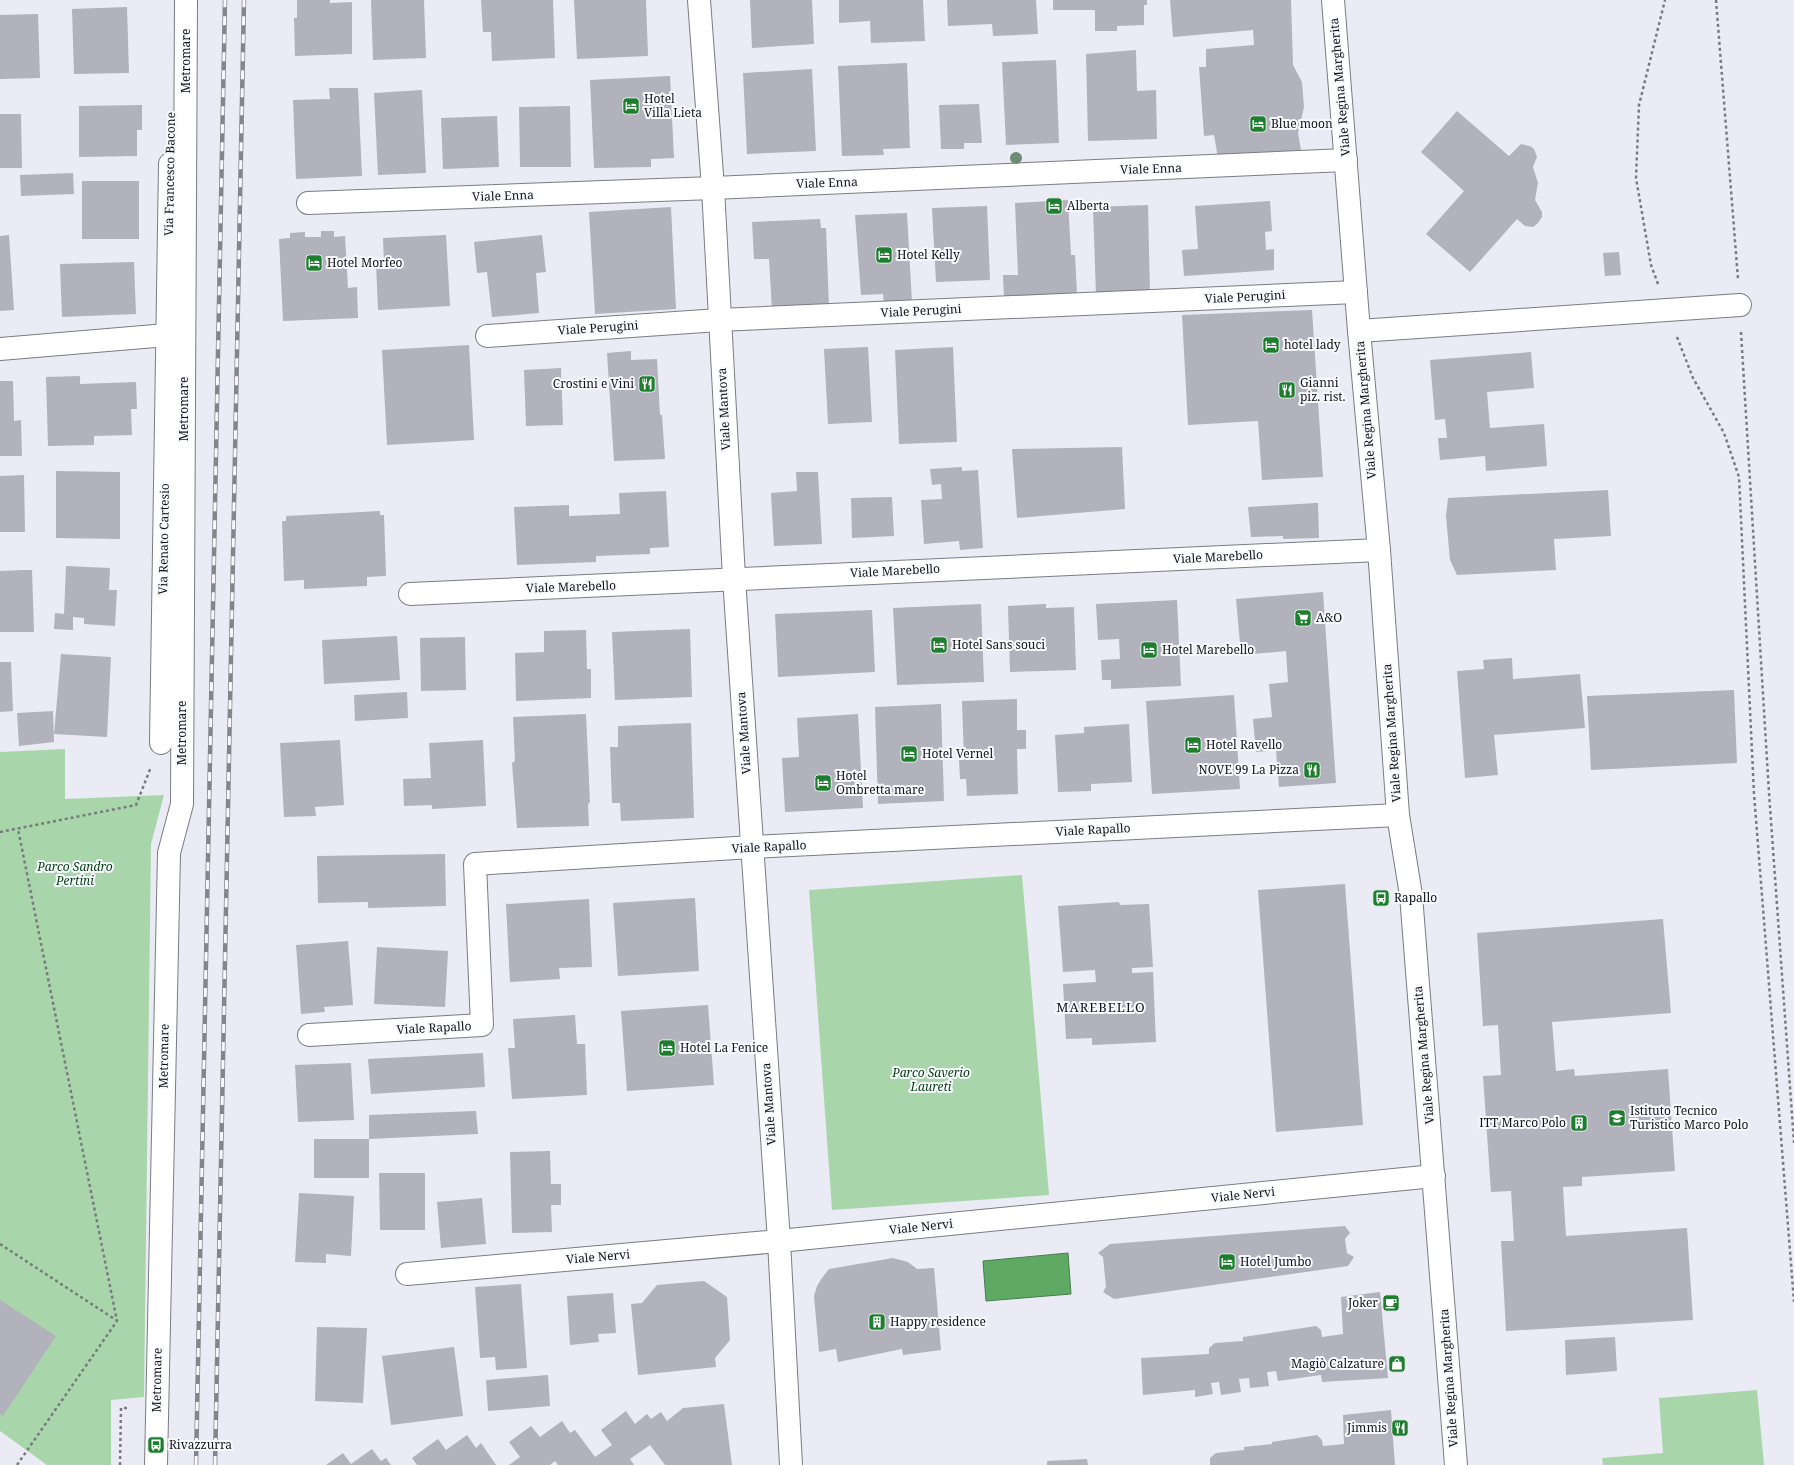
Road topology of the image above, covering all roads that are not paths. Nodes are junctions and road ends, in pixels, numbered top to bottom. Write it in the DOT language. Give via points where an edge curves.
graph roads {
  1 [pos="699,0"];
  2 [pos="1333,0"];
  3 [pos="180,6"];
  4 [pos="1346,160"];
  5 [pos="713,188"];
  6 [pos="308,203"];
  7 [pos="1356,292"];
  8 [pos="1740,305"];
  9 [pos="719,320"];
  10 [pos="1359,331"];
  11 [pos="167,335"];
  12 [pos="487,336"];
  13 [pos="0,350"];
  14 [pos="1379,550"];
  15 [pos="734,578"];
  16 [pos="410,594"];
  17 [pos="161,743"];
  18 [pos="1398,815"];
  19 [pos="752,847"];
  20 [pos="309,1035"];
  21 [pos="1434,1176"];
  22 [pos="779,1241"];
  23 [pos="407,1274"];
  24 [pos="156,1465"];
  25 [pos="791,1465"];
  26 [pos="1456,1465"];
  1 -- 5 [label="street, Viale Mantova"];
  2 -- 4 [label="street, Viale Regina Margherita"];
  3 -- 11 [label="street, Via Francesco Bacone"];
  3 -- 24 [label="street, Metromare" via="182,804 169,853"];
  4 -- 5 [label="street, Viale Enna"];
  4 -- 7 [label="street, Viale Regina Margherita"];
  5 -- 6 [label="street, Viale Enna"];
  5 -- 9 [label="street, Viale Mantova"];
  7 -- 9 [label="street, Viale Perugini"];
  7 -- 10 [label="street, Viale Regina Margherita"];
  8 -- 10 [label="street"];
  9 -- 12 [label="street, Viale Perugini"];
  9 -- 15 [label="street, Viale Mantova"];
  10 -- 14 [label="street, Viale Regina Margherita"];
  11 -- 13 [label="street"];
  11 -- 17 [label="street, Via Renato Cartesio"];
  14 -- 15 [label="street, Viale Marebello"];
  14 -- 18 [label="street, Viale Regina Margherita"];
  15 -- 16 [label="street, Viale Marebello"];
  15 -- 19 [label="street, Viale Mantova"];
  18 -- 19 [label="street, Viale Rapallo"];
  18 -- 21 [label="street, Viale Regina Margherita" via="1411,895"];
  19 -- 20 [label="street, Viale Rapallo" via="475,864 482,1025"];
  19 -- 22 [label="street, Viale Mantova"];
  21 -- 22 [label="street, Viale Nervi"];
  21 -- 26 [label="street, Viale Regina Margherita"];
  22 -- 23 [label="street, Viale Nervi"];
  22 -- 25 [label="street, Viale Mantova"];
}
